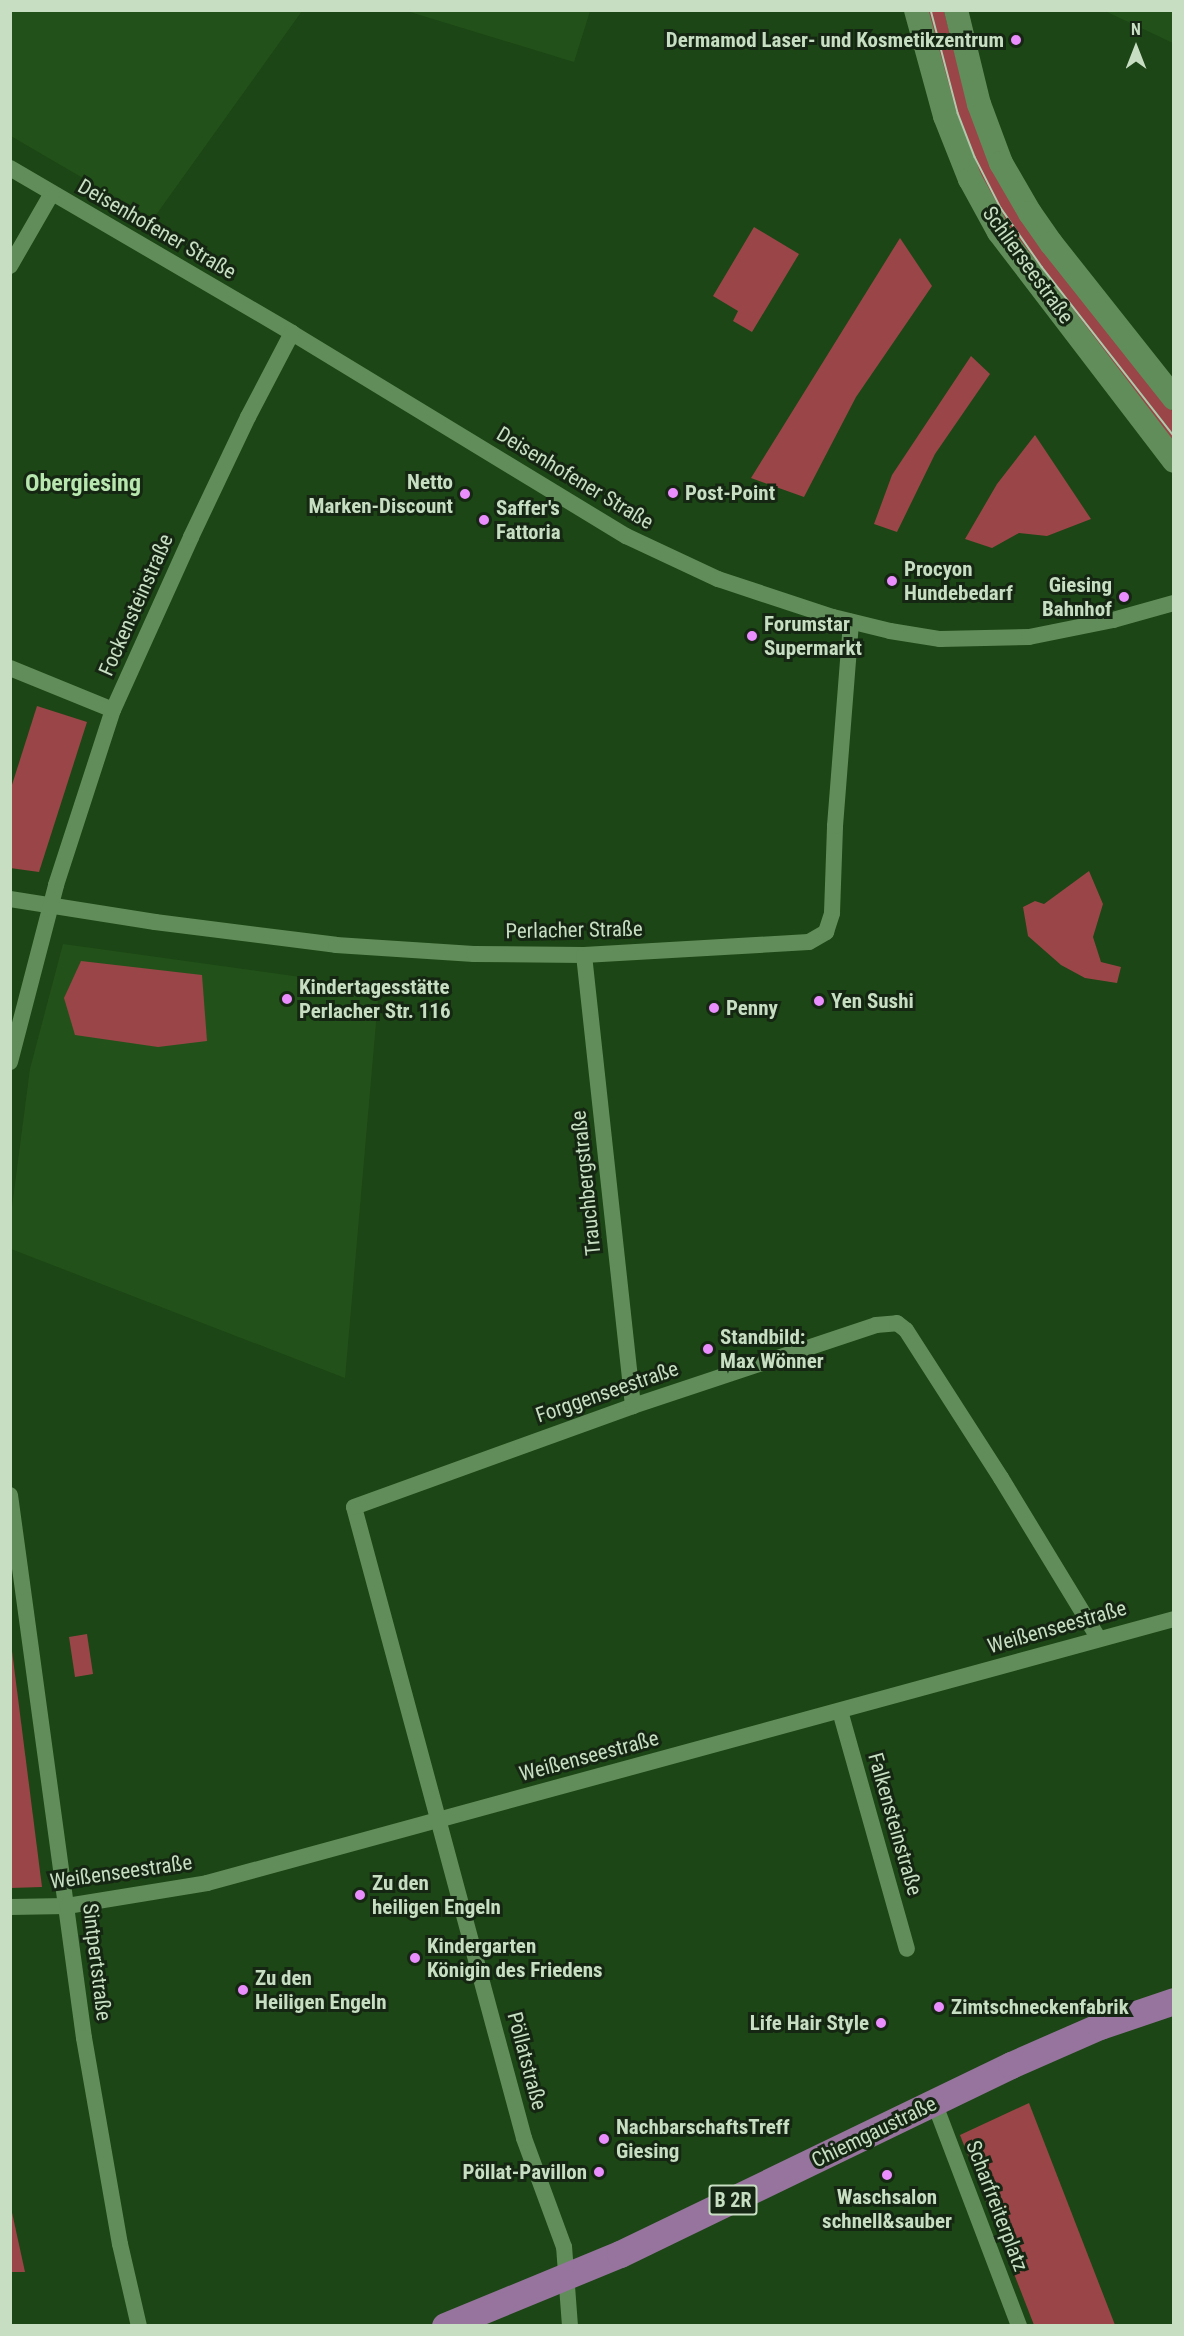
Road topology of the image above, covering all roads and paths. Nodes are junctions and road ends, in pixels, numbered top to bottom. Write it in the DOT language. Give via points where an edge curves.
graph roads {
  1 [pos="916,10"];
  2 [pos="956,10"];
  3 [pos="10,168"];
  4 [pos="52,193"];
  5 [pos="10,266"];
  6 [pos="292,333"];
  7 [pos="1173,398"];
  8 [pos="1173,461"];
  9 [pos="1173,603"];
  10 [pos="852,622"];
  11 [pos="10,668"];
  12 [pos="113,710"];
  13 [pos="10,899"];
  14 [pos="50,907"];
  15 [pos="584,955"];
  16 [pos="10,1062"];
  17 [pos="633,1406"];
  18 [pos="10,1496"];
  19 [pos="1173,1618"];
  20 [pos="1099,1640"];
  21 [pos="840,1711"];
  22 [pos="438,1820"];
  23 [pos="67,1906"];
  24 [pos="10,1907"];
  25 [pos="907,1949"];
  26 [pos="1173,2001"];
  27 [pos="934,2102"];
  28 [pos="567,2276"];
  29 [pos="139,2325"];
  30 [pos="445,2325"];
  31 [pos="570,2325"];
  32 [pos="1019,2325"];
  1 -- 8 [label="main road, Schlierseestraße" via="945,116 970,179 999,232"];
  2 -- 7 [label="main road, Schlierseestraße" via="979,104 1001,163 1051,243"];
  3 -- 4 [label="street, Deisenhofener Straße"];
  4 -- 5 [label="street"];
  4 -- 6 [label="street, Deisenhofener Straße"];
  6 -- 10 [label="street, Deisenhofener Straße" via="666,557 718,579"];
  6 -- 12 [label="street, Fockensteinstraße" via="212,493"];
  9 -- 10 [label="street, Deisenhofener Straße" via="1029,637 940,639"];
  10 -- 15 [label="street, Perlacher Straße" via="832,913 826,932 802,943"];
  11 -- 12 [label="street"];
  12 -- 14 [label="street, Fockensteinstraße"];
  13 -- 14 [label="street, Perlacher Straße"];
  14 -- 15 [label="street, Perlacher Straße" via="346,946 474,954"];
  14 -- 16 [label="street"];
  15 -- 17 [label="street, Trauchbergstraße"];
  17 -- 20 [label="street, Forggenseestraße" via="876,1325 897,1323 906,1330 1001,1478"];
  17 -- 22 [label="street, Forggenseestraße" via="354,1507"];
  18 -- 23 [label="street, Sintpertstraße"];
  19 -- 20 [label="street, Weißenseestraße"];
  20 -- 21 [label="street, Weißenseestraße"];
  21 -- 22 [label="street, Weißenseestraße"];
  21 -- 25 [label="street, Falkensteinstraße"];
  22 -- 23 [label="street, Weißenseestraße" via="207,1883"];
  22 -- 28 [label="street, Pöllatstraße" via="524,2138 562,2240"];
  23 -- 24 [label="street, Weißenseestraße"];
  23 -- 29 [label="street, Sintpertstraße" via="106,2171"];
  26 -- 27 [label="main road, Chiemgaustraße / B 2R" via="1080,2034"];
  27 -- 28 [label="main road, Chiemgaustraße / B 2R"];
  27 -- 32 [label="street, Scharfreiterplatz"];
  28 -- 30 [label="main road, Chiemgaustraße / B 2R"];
  28 -- 31 [label="street, Pöllatstraße"];
}
